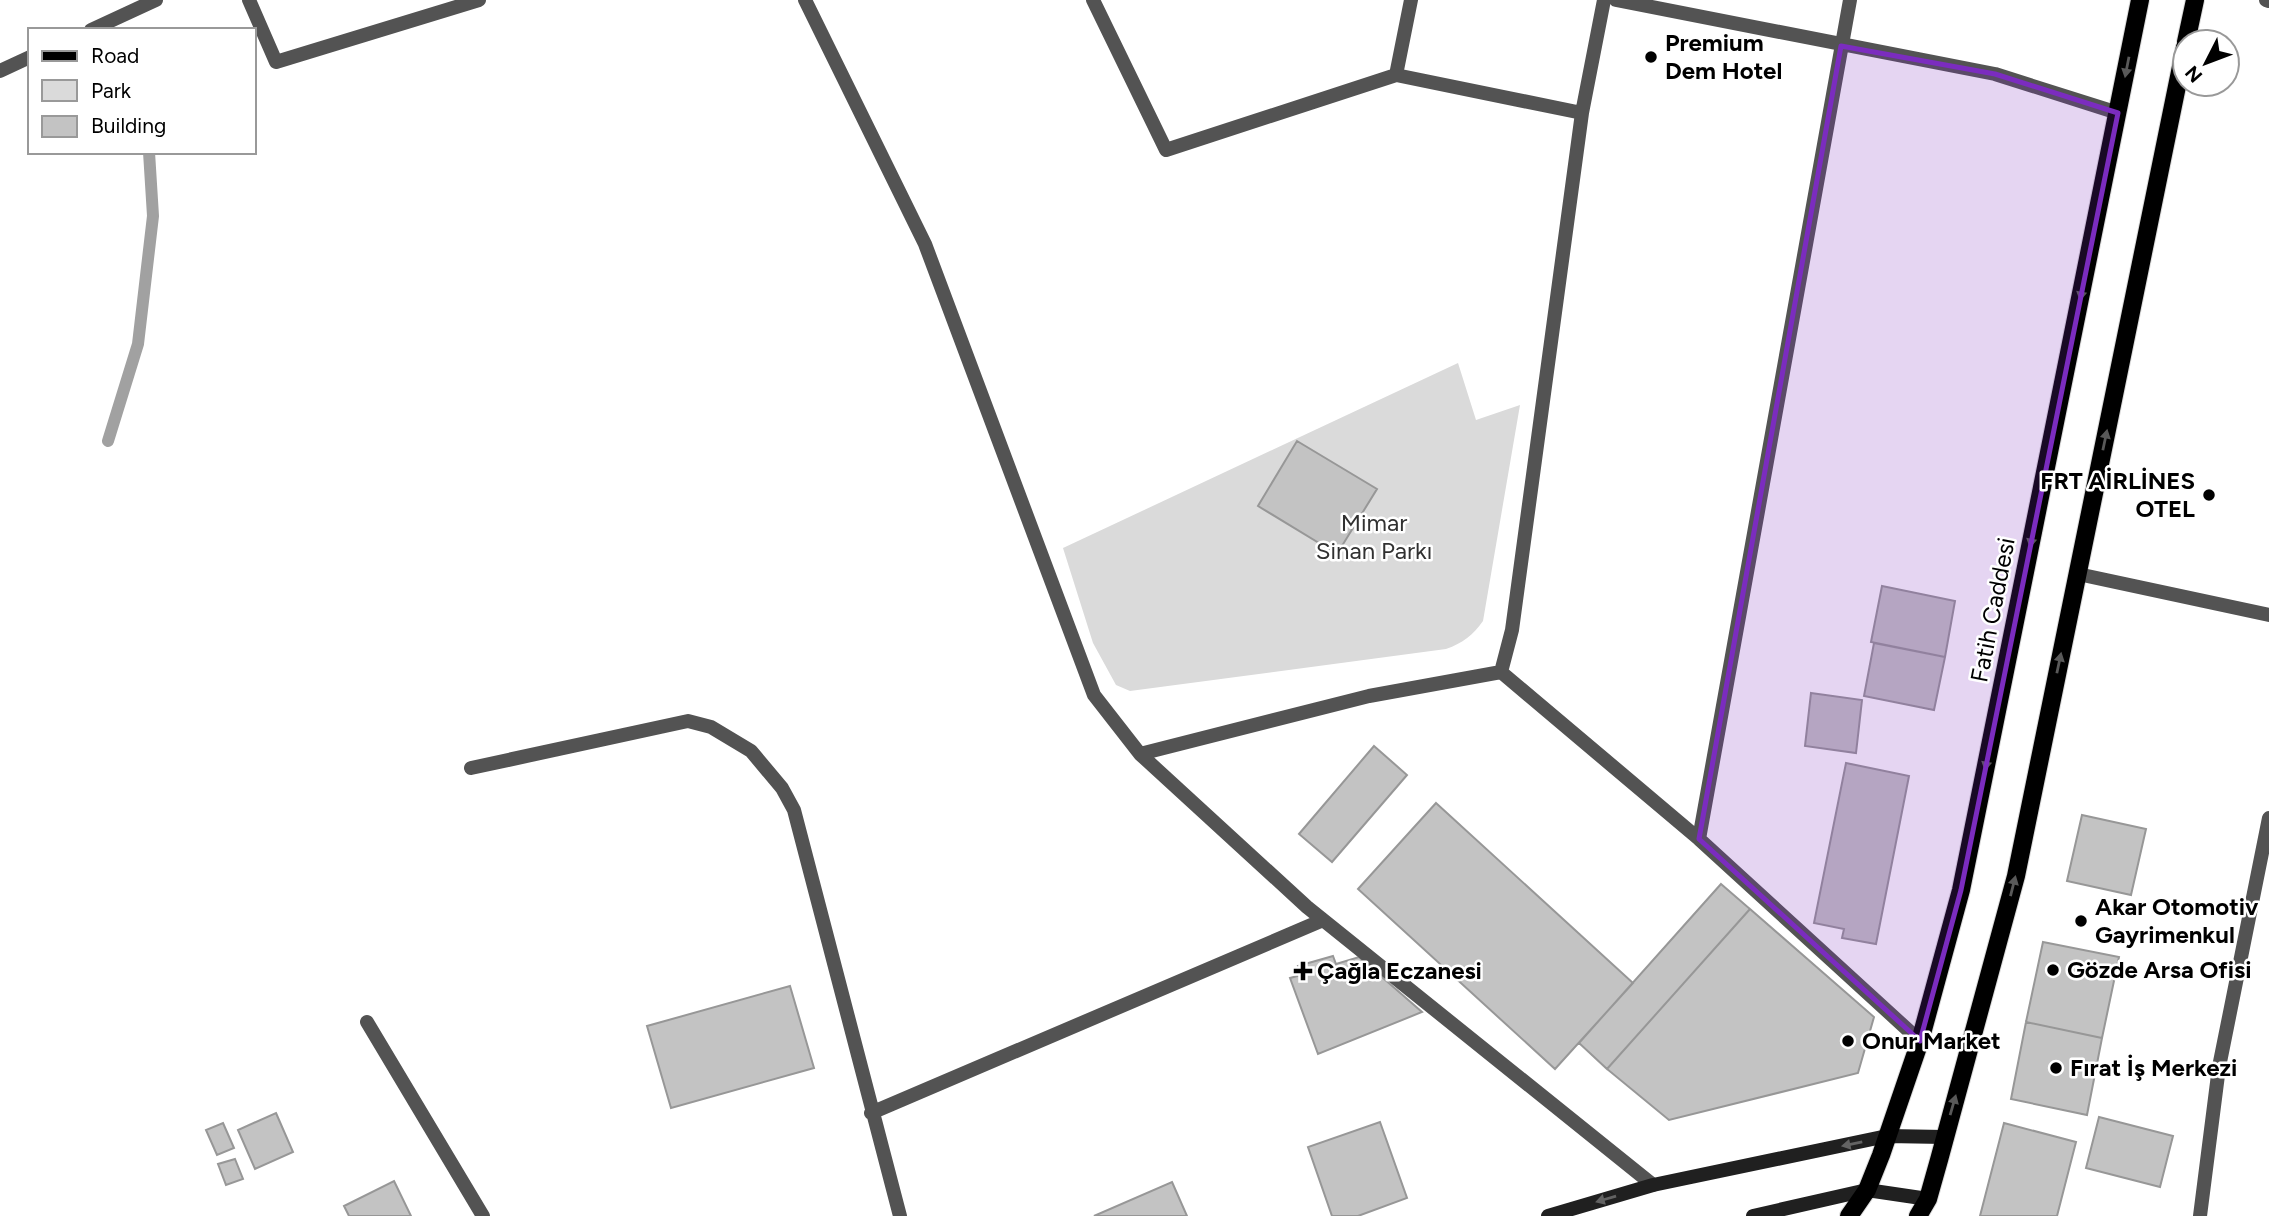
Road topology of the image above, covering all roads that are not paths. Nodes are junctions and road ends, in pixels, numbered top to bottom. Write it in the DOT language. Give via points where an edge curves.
graph roads {
  1 [pos="156,0"];
  2 [pos="249,0"];
  3 [pos="479,0"];
  4 [pos="805,0"];
  5 [pos="1093,0"];
  6 [pos="1411,0"];
  7 [pos="1604,0"];
  8 [pos="1616,0"];
  9 [pos="1850,0"];
  10 [pos="2140,0"];
  11 [pos="2194,0"];
  12 [pos="95,28"];
  13 [pos="2188,28"];
  14 [pos="1841,47"];
  15 [pos="28,58"];
  16 [pos="0,71"];
  17 [pos="1396,75"];
  18 [pos="2174,98"];
  19 [pos="1582,113"];
  20 [pos="2118,113"];
  21 [pos="2078,574"];
  22 [pos="2269,615"];
  23 [pos="1501,672"];
  24 [pos="1140,754"];
  25 [pos="471,768"];
  26 [pos="2269,818"];
  27 [pos="1699,839"];
  28 [pos="1323,920"];
  29 [pos="367,1022"];
  30 [pos="1920,1041"];
  31 [pos="871,1113"];
  32 [pos="1887,1136"];
  33 [pos="1944,1137"];
  34 [pos="1653,1185"];
  35 [pos="1867,1190"];
  36 [pos="1928,1199"];
  37 [pos="484,1216"];
  38 [pos="900,1216"];
  39 [pos="1548,1216"];
  40 [pos="1753,1216"];
  41 [pos="1849,1216"];
  42 [pos="1917,1216"];
  43 [pos="2200,1216"];
  1 -- 12 [label="street"];
  2 -- 3 [label="street" via="276,62"];
  4 -- 24 [label="street" via="925,244 1094,695"];
  5 -- 17 [label="street" via="1166,150"];
  6 -- 17 [label="street"];
  7 -- 19 [label="street"];
  8 -- 14 [label="street"];
  9 -- 14 [label="street"];
  10 -- 20 [label="main road, Fatih Caddesi, one-way"];
  11 -- 13 [label="main road"];
  14 -- 20 [label="street" via="1995,74"];
  14 -- 27 [label="street"];
  15 -- 16 [label="street"];
  17 -- 19 [label="street"];
  21 -- 18 [label="main road, one-way"];
  19 -- 23 [label="street" via="1512,630"];
  20 -- 30 [label="main road, Fatih Caddesi, one-way" via="1961,890"];
  21 -- 22 [label="street"];
  33 -- 21 [label="main road, one-way" via="2016,876"];
  23 -- 24 [label="street" via="1369,696"];
  23 -- 27 [label="street"];
  24 -- 28 [label="street"];
  25 -- 31 [label="street" via="688,721 710,727 751,751 768,768 794,810"];
  26 -- 43 [label="street" via="2218,1066"];
  27 -- 30 [label="street"];
  28 -- 31 [label="street"];
  28 -- 34 [label="street"];
  29 -- 37 [label="street"];
  30 -- 32 [label="main road, Fatih Caddesi"];
  31 -- 38 [label="street"];
  32 -- 33 [label="street"];
  32 -- 34 [label="street, one-way"];
  32 -- 35 [label="main road, Fatih Caddesi"];
  33 -- 36 [label="main road"];
  34 -- 39 [label="street, one-way"];
  35 -- 36 [label="street"];
  35 -- 40 [label="street"];
  35 -- 41 [label="main road, Fatih Caddesi"];
  36 -- 42 [label="main road"];
}
